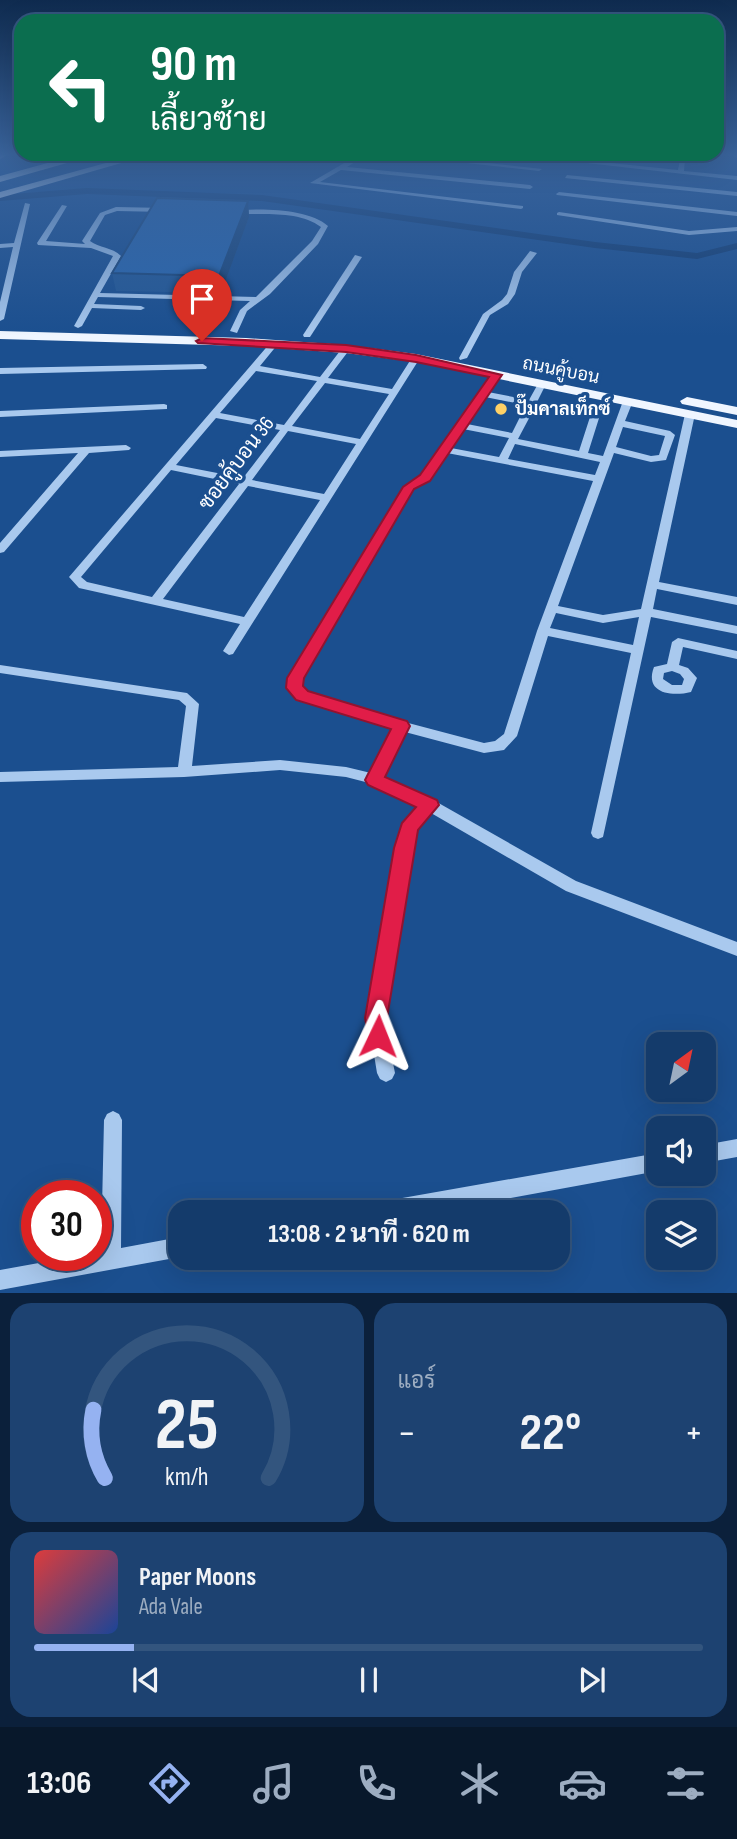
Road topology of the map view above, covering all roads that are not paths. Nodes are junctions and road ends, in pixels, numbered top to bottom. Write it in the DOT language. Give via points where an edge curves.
graph roads {
  1 [pos="24,215"];
  2 [pos="58,215"];
  3 [pos="102,215"];
  4 [pos="290,215"];
  5 [pos="561,215"];
  6 [pos="737,229"];
  7 [pos="17,245"];
  8 [pos="0,246"];
  9 [pos="90,246"];
  10 [pos="533,253"];
  11 [pos="358,257"];
  12 [pos="96,295"];
  13 [pos="259,299"];
  14 [pos="90,306"];
  15 [pos="141,308"];
  16 [pos="0,321"];
  17 [pos="78,326"];
  18 [pos="234,331"];
  19 [pos="0,335"];
  20 [pos="307,335"];
  21 [pos="274,344"];
  22 [pos="346,349"];
  23 [pos="416,358"];
  24 [pos="463,358"];
  25 [pos="203,367"];
  26 [pos="254,368"];
  27 [pos="0,371"];
  28 [pos="496,375"];
  29 [pos="323,380"];
  30 [pos="542,384"];
  31 [pos="604,391"];
  32 [pos="394,392"];
  33 [pos="482,394"];
  34 [pos="628,401"];
  35 [pos="531,403"];
  36 [pos="164,407"];
  37 [pos="737,411"];
  38 [pos="0,414"];
  39 [pos="690,414"];
  40 [pos="213,415"];
  41 [pos="620,423"];
  42 [pos="737,424"];
  43 [pos="462,426"];
  44 [pos="286,428"];
  45 [pos="513,438"];
  46 [pos="363,442"];
  47 [pos="126,448"];
  48 [pos="611,449"];
  49 [pos="86,450"];
  50 [pos="446,450"];
  51 [pos="0,454"];
  52 [pos="583,455"];
  53 [pos="502,460"];
  54 [pos="607,460"];
  55 [pos="169,467"];
  56 [pos="599,479"];
  57 [pos="246,482"];
  58 [pos="327,498"];
  59 [pos="0,550"];
  60 [pos="654,585"];
  61 [pos="155,601"];
  62 [pos="737,601"];
  63 [pos="551,608"];
  64 [pos="647,612"];
  65 [pos="247,622"];
  66 [pos="737,630"];
  67 [pos="543,631"];
  68 [pos="638,650"];
  69 [pos="229,651"];
  70 [pos="737,655"];
  71 [pos="672,667"];
  72 [pos="0,669"];
  73 [pos="635,670"];
  74 [pos="656,673"];
  75 [pos="401,726"];
  76 [pos="184,772"];
  77 [pos="0,778"];
  78 [pos="374,780"];
  79 [pos="430,805"];
  80 [pos="598,833"];
  81 [pos="737,949"];
  82 [pos="386,1073"];
  83 [pos="113,1120"];
  84 [pos="737,1148"];
  85 [pos="716,1152"];
  86 [pos="646,1164"];
  87 [pos="112,1190"];
  88 [pos="446,1200"];
  89 [pos="168,1249"];
  90 [pos="112,1259"];
  91 [pos="48,1271"];
  92 [pos="0,1280"];
  1 -- 7 [label="street"];
  2 -- 9 [label="street" via="41,243"];
  3 -- 9 [label="street" via="86,241"];
  4 -- 13 [label="street" via="325,226"];
  5 -- 6 [label="street" via="689,233"];
  7 -- 8 [label="street"];
  7 -- 16 [label="street"];
  9 -- 12 [label="street" via="117,256"];
  10 -- 24 [label="street" via="513,282 511,294 487,314"];
  11 -- 20 [label="street"];
  12 -- 13 [label="street"];
  12 -- 14 [label="street"];
  13 -- 18 [label="street" via="244,310"];
  14 -- 15 [label="street"];
  14 -- 17 [label="street"];
  16 -- 17 [label="main road, ถนนคู้บอน"];
  17 -- 18 [label="main road, ถนนคู้บอน"];
  18 -- 20 [label="main road, ถนนคู้บอน"];
  19 -- 21 [label="main road, ถนนคู้บอน"];
  20 -- 24 [label="main road, ถนนคู้บอน"];
  21 -- 22 [label="main road, ถนนคู้บอน"];
  21 -- 26 [label="street"];
  22 -- 23 [label="main road, ถนนคู้บอน"];
  22 -- 29 [label="street, ซอยคู้บอน 36"];
  23 -- 28 [label="main road, ถนนคู้บอน"];
  23 -- 32 [label="street"];
  24 -- 31 [label="main road, ถนนคู้บอน"];
  25 -- 27 [label="street"];
  26 -- 29 [label="street"];
  26 -- 40 [label="street"];
  28 -- 30 [label="main road, ถนนคู้บอน"];
  28 -- 33 [label="street"];
  29 -- 32 [label="street"];
  29 -- 44 [label="street, ซอยคู้บอน 36"];
  30 -- 31 [label="main road, ถนนคู้บอน"];
  30 -- 35 [label="street"];
  31 -- 34 [label="main road, ถนนคู้บอน"];
  31 -- 37 [label="main road, ถนนคู้บอน"];
  32 -- 46 [label="street"];
  33 -- 35 [label="street"];
  33 -- 43 [label="street"];
  34 -- 39 [label="main road, ถนนคู้บอน"];
  34 -- 41 [label="street"];
  35 -- 45 [label="street"];
  35 -- 52 [label="street" via="595,415"];
  36 -- 38 [label="street"];
  39 -- 42 [label="main road, ถนนคู้บอน"];
  39 -- 60 [label="street"];
  40 -- 44 [label="street"];
  40 -- 55 [label="street"];
  41 -- 48 [label="street"];
  41 -- 48 [label="street" via="670,435 663,458"];
  43 -- 45 [label="street"];
  43 -- 50 [label="street"];
  44 -- 46 [label="street"];
  44 -- 57 [label="street, ซอยคู้บอน 36"];
  45 -- 52 [label="street"];
  45 -- 53 [label="street"];
  46 -- 58 [label="street"];
  47 -- 49 [label="street"];
  48 -- 54 [label="street"];
  49 -- 51 [label="street"];
  49 -- 59 [label="street"];
  50 -- 53 [label="street"];
  50 -- 75 [label="street" via="425,478 409,487 295,678 294,688 302,695"];
  52 -- 54 [label="street"];
  53 -- 56 [label="street"];
  54 -- 56 [label="street"];
  55 -- 57 [label="street"];
  55 -- 61 [label="street" via="75,577 83,585"];
  56 -- 63 [label="street"];
  57 -- 58 [label="street"];
  57 -- 61 [label="street, ซอยคู้บอน 36"];
  58 -- 65 [label="street"];
  60 -- 62 [label="street"];
  60 -- 64 [label="street"];
  61 -- 65 [label="street"];
  63 -- 64 [label="street" via="603,619"];
  63 -- 67 [label="street"];
  64 -- 66 [label="street"];
  64 -- 68 [label="street"];
  65 -- 69 [label="street"];
  67 -- 68 [label="street"];
  67 -- 75 [label="street" via="510,736 499,746 484,748"];
  68 -- 73 [label="street"];
  70 -- 71 [label="street" via="678,642"];
  71 -- 74 [label="street"];
  71 -- 74 [label="street" via="691,678 686,689 664,688"];
  72 -- 76 [label="street" via="190,700 193,712"];
  73 -- 74 [label="street"];
  73 -- 80 [label="street"];
  75 -- 78 [label="street"];
  76 -- 77 [label="street"];
  76 -- 78 [label="street" via="280,765"];
  78 -- 79 [label="street"];
  79 -- 81 [label="street" via="571,886"];
  79 -- 82 [label="street" via="409,829 376,1018"];
  83 -- 87 [label="street"];
  84 -- 85 [label="street"];
  86 -- 88 [label="street"];
  89 -- 90 [label="street"];
  91 -- 92 [label="street"];
}
